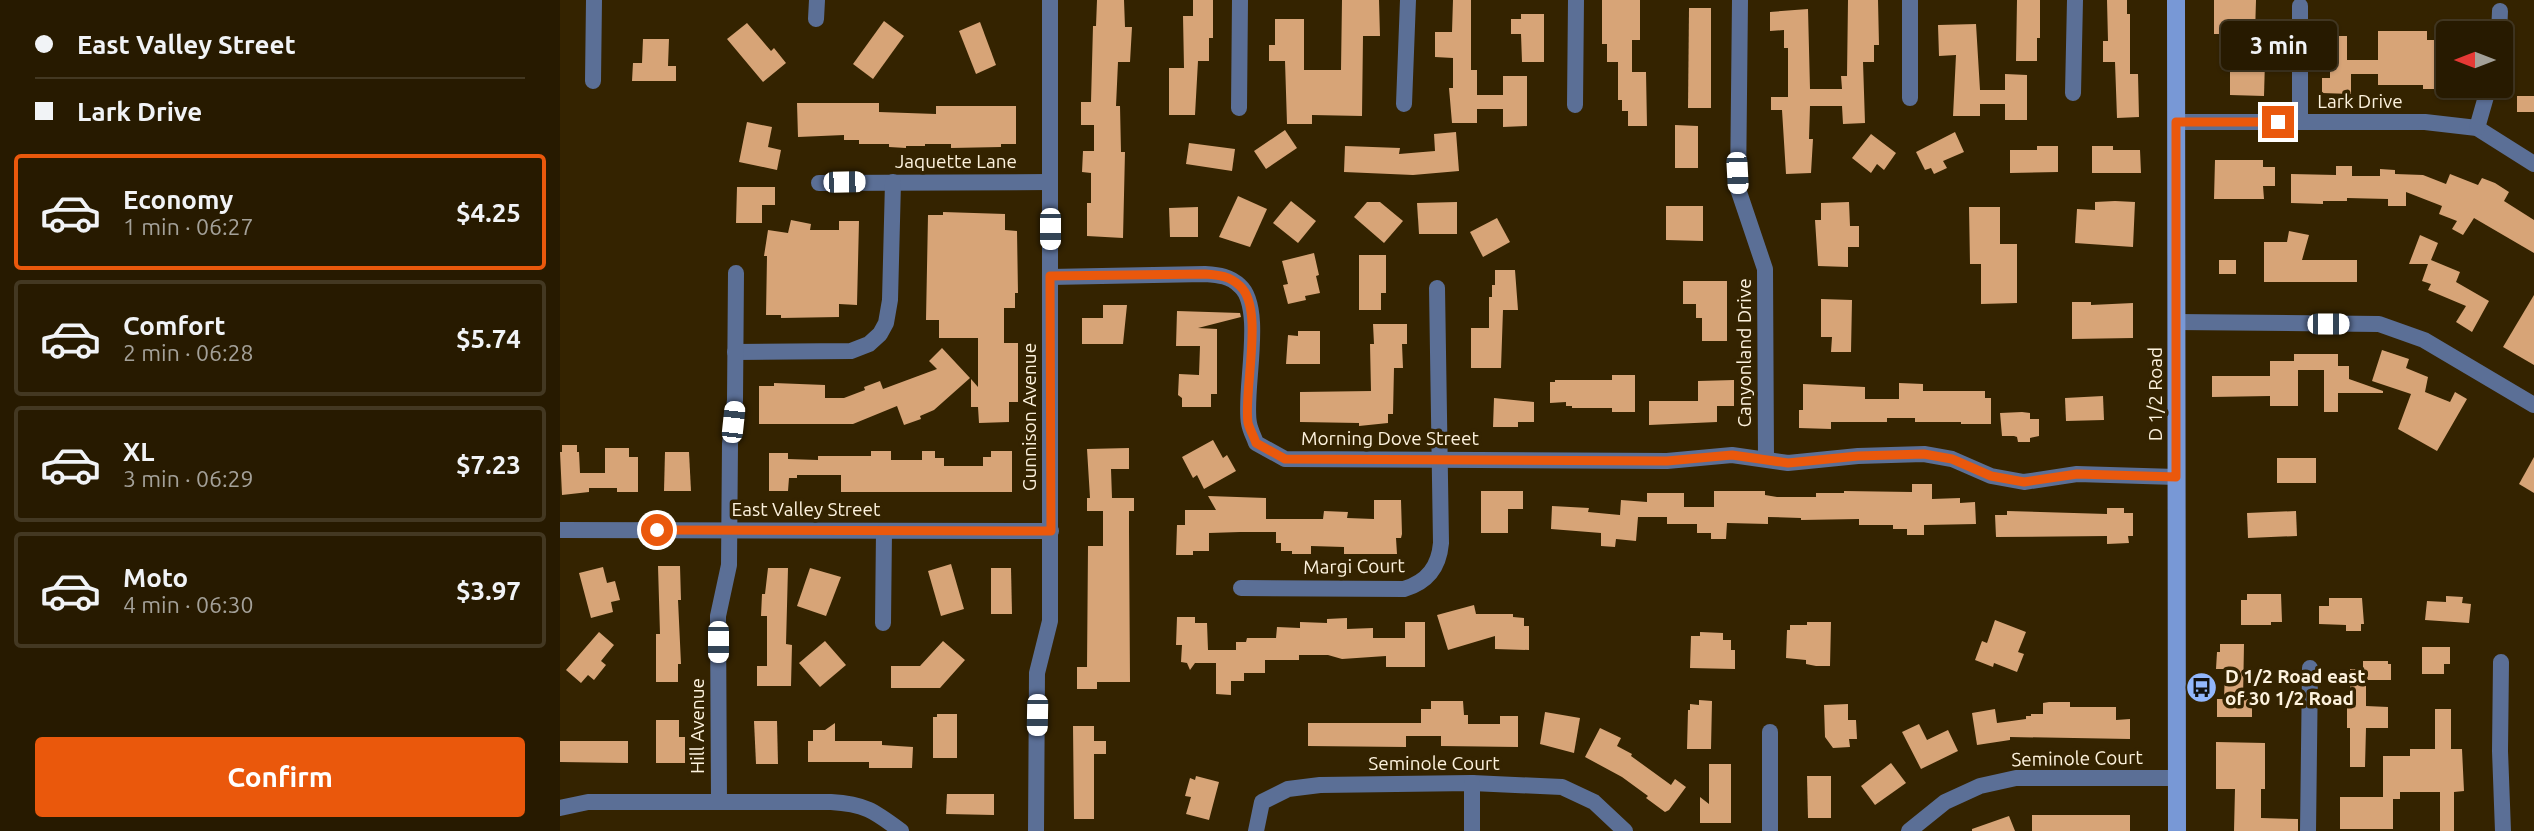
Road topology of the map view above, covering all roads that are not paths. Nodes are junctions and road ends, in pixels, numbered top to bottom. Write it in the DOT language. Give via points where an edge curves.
graph roads {
  1 [pos="594,0"];
  2 [pos="817,0"];
  3 [pos="1050,0"];
  4 [pos="1240,0"];
  5 [pos="1408,0"];
  6 [pos="1576,0"];
  7 [pos="1740,0"];
  8 [pos="1910,0"];
  9 [pos="2075,0"];
  10 [pos="2176,0"];
  11 [pos="2300,6"];
  12 [pos="2500,11"];
  13 [pos="816,19"];
  14 [pos="2500,21"];
  15 [pos="593,81"];
  16 [pos="2073,93"];
  17 [pos="1910,98"];
  18 [pos="2486,98"];
  19 [pos="1404,104"];
  20 [pos="1575,105"];
  21 [pos="1239,108"];
  22 [pos="2176,122"];
  23 [pos="2300,122"];
  24 [pos="2477,128"];
  25 [pos="2534,164"];
  26 [pos="893,182"];
  27 [pos="1050,182"];
  28 [pos="819,183"];
  29 [pos="736,273"];
  30 [pos="1050,276"];
  31 [pos="1437,288"];
  32 [pos="2176,322"];
  33 [pos="735,352"];
  34 [pos="2534,405"];
  35 [pos="1766,459"];
  36 [pos="1440,460"];
  37 [pos="2176,477"];
  38 [pos="560,530"];
  39 [pos="729,530"];
  40 [pos="884,531"];
  41 [pos="1051,531"];
  42 [pos="1241,588"];
  43 [pos="883,623"];
  44 [pos="2501,662"];
  45 [pos="2310,668"];
  46 [pos="1770,732"];
  47 [pos="2177,778"];
  48 [pos="1472,783"];
  49 [pos="719,802"];
  50 [pos="560,808"];
  51 [pos="901,831"];
  52 [pos="1036,831"];
  53 [pos="1256,831"];
  54 [pos="1472,831"];
  55 [pos="1625,831"];
  56 [pos="1770,831"];
  57 [pos="1909,831"];
  58 [pos="2177,831"];
  59 [pos="2308,831"];
  60 [pos="2503,831"];
  1 -- 15 [label="street"];
  2 -- 13 [label="street"];
  3 -- 27 [label="street, Gunnison Avenue"];
  4 -- 21 [label="street"];
  5 -- 19 [label="street"];
  6 -- 20 [label="street"];
  7 -- 35 [label="street, Canyonland Drive" via="1738,189 1765,269"];
  8 -- 17 [label="street"];
  9 -- 16 [label="street"];
  10 -- 22 [label="main road, D 1/2 Road"];
  11 -- 23 [label="street"];
  12 -- 14 [label="street"];
  18 -- 24 [label="street"];
  22 -- 23 [label="street, Lark Drive"];
  22 -- 32 [label="main road, D 1/2 Road"];
  23 -- 24 [label="street, Lark Drive" via="2425,122"];
  24 -- 25 [label="street, Lark Drive"];
  26 -- 27 [label="street, Jaquette Lane"];
  26 -- 28 [label="street, Jaquette Lane"];
  26 -- 33 [label="street" via="890,300 880,334 851,351"];
  27 -- 30 [label="street, Gunnison Avenue"];
  29 -- 33 [label="street, Hill Avenue"];
  30 -- 36 [label="street, Morning Dove Street" via="1226,276 1242,287 1250,302 1248,422 1256,443 1285,459"];
  30 -- 41 [label="street, Gunnison Avenue"];
  31 -- 36 [label="street, Margi Court"];
  32 -- 34 [label="street" via="2379,324 2424,340"];
  32 -- 37 [label="main road, D 1/2 Road"];
  33 -- 39 [label="street, Hill Avenue"];
  35 -- 36 [label="street, Morning Dove Street" via="1732,455 1667,461"];
  35 -- 37 [label="street, Morning Dove Street" via="1788,463 1924,454 2024,482 2077,474"];
  36 -- 42 [label="street, Margi Court" via="1440,554 1433,570 1420,582 1404,589"];
  37 -- 47 [label="main road, D 1/2 Road"];
  38 -- 39 [label="street, East Valley Street"];
  39 -- 40 [label="street, East Valley Street"];
  39 -- 49 [label="street, Hill Avenue" via="729,565 718,616"];
  40 -- 41 [label="street, East Valley Street"];
  40 -- 43 [label="street"];
  41 -- 52 [label="street, Gunnison Avenue" via="1050,621 1037,673"];
  44 -- 60 [label="street"];
  45 -- 59 [label="street"];
  46 -- 56 [label="street"];
  47 -- 57 [label="street, Seminole Court" via="2016,778 1980,786 1945,802"];
  47 -- 58 [label="main road, D 1/2 Road"];
  48 -- 53 [label="street, Seminole Court" via="1288,789 1262,802"];
  48 -- 54 [label="street"];
  48 -- 55 [label="street, Seminole Court" via="1562,787 1594,802"];
  49 -- 50 [label="street" via="588,802"];
  49 -- 51 [label="street" via="853,803 871,809"];
}
